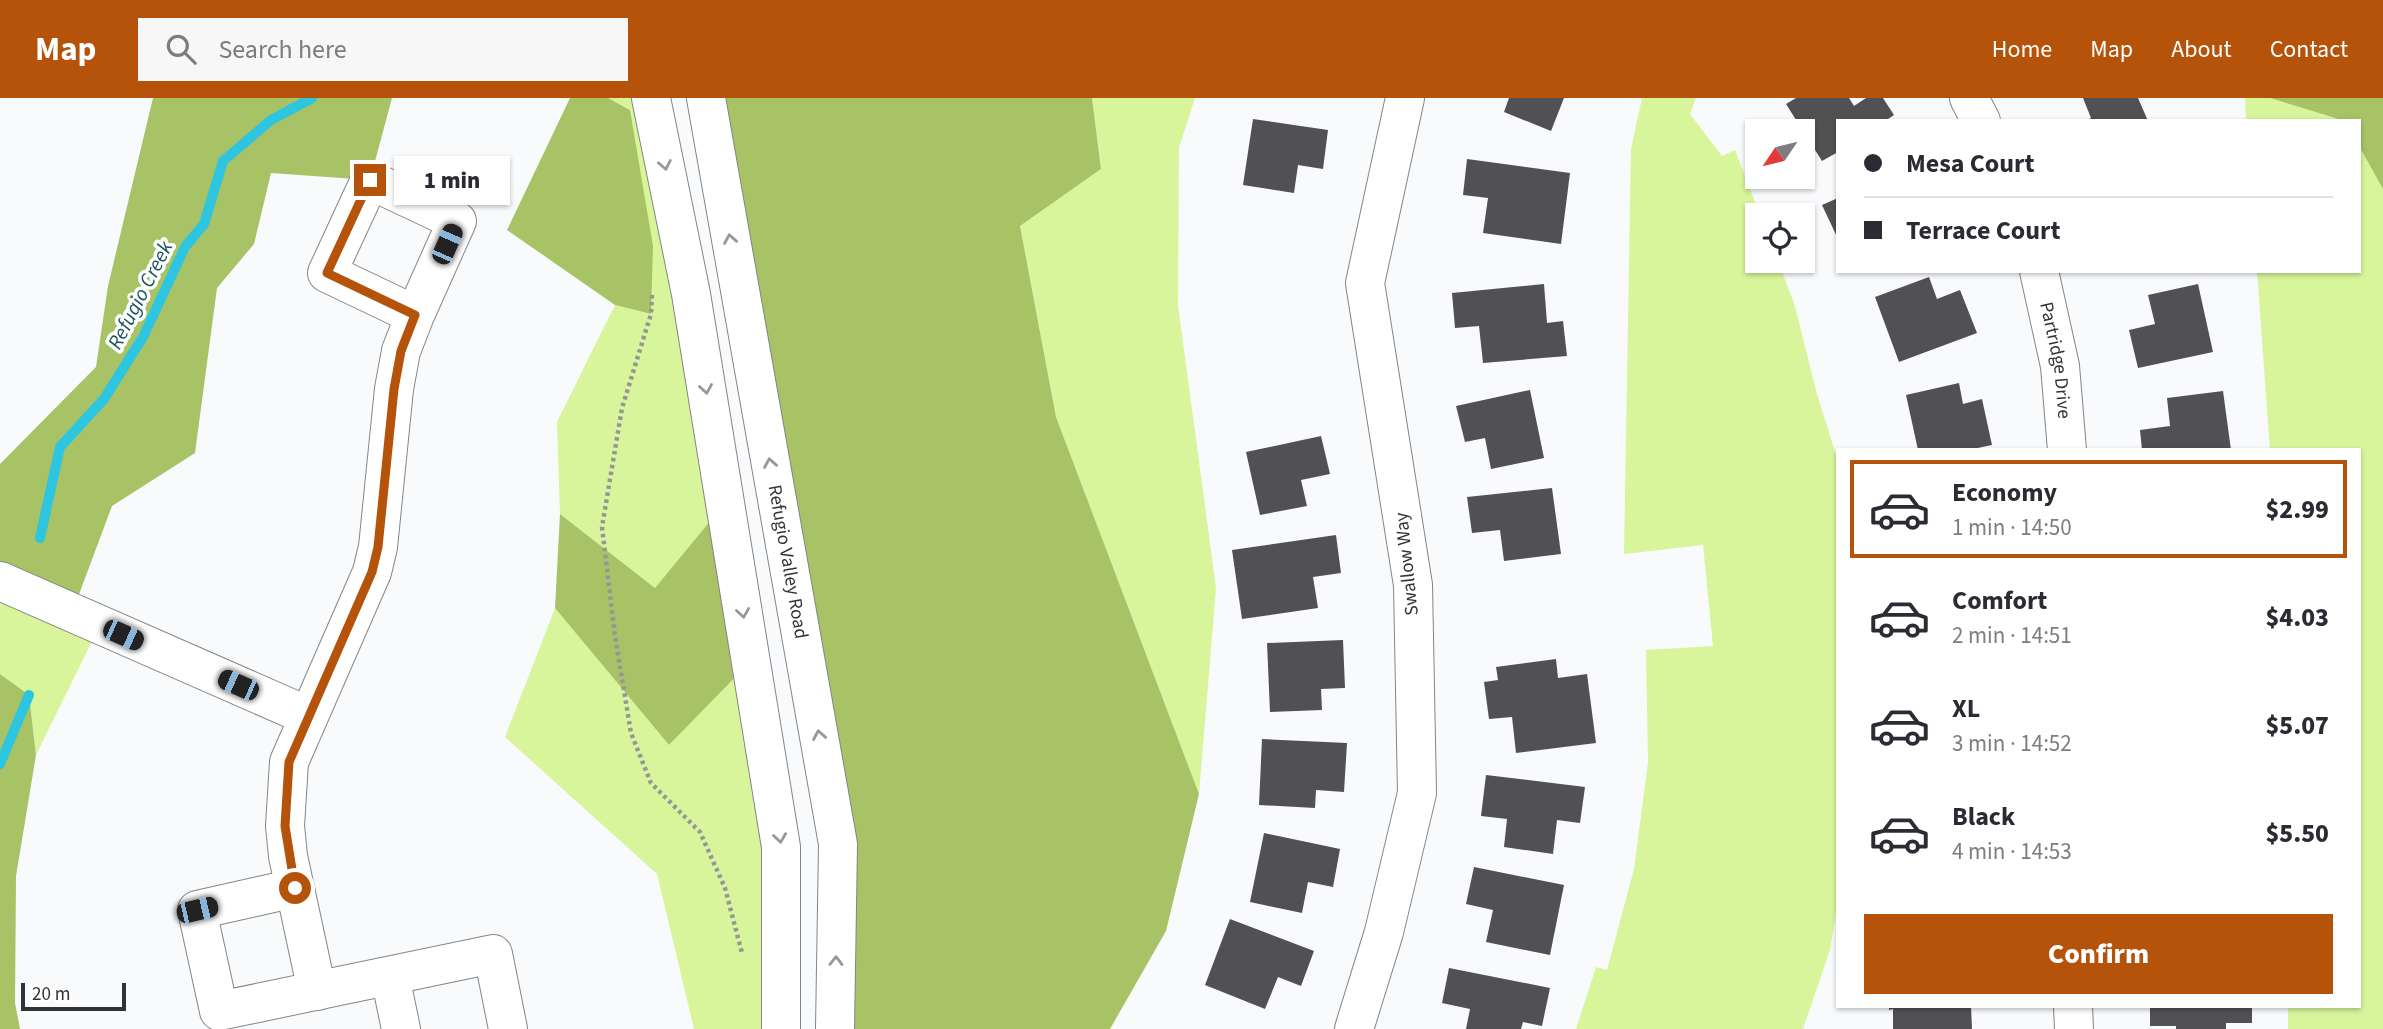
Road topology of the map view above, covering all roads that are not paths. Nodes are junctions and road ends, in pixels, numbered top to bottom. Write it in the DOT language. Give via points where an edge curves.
graph roads {
  1 [pos="652,98"];
  2 [pos="706,98"];
  3 [pos="1405,98"];
  4 [pos="1969,98"];
  5 [pos="1980,119"];
  6 [pos="2039,273"];
  7 [pos="415,315"];
  8 [pos="2067,448"];
  9 [pos="0,581"];
  10 [pos="308,716"];
  11 [pos="295,888"];
  12 [pos="390,976"];
  13 [pos="317,991"];
  14 [pos="2073,1008"];
  15 [pos="401,1029"];
  16 [pos="508,1029"];
  17 [pos="780,1029"];
  18 [pos="835,1029"];
  19 [pos="1354,1029"];
  20 [pos="2074,1029"];
  1 -- 17 [label="street, one-way" via="691,294 781,847"];
  18 -- 2 [label="street, Refugio Valley Road, one-way" via="838,844"];
  3 -- 19 [label="street, Swallow Way" via="1365,283 1413,585 1417,793 1384,932"];
  4 -- 5 [label="street"];
  6 -- 8 [label="street, Partridge Drive" via="2060,366"];
  7 -- 10 [label="street" via="401,351 394,389 372,572"];
  9 -- 10 [label="street"];
  10 -- 11 [label="street" via="289,762 286,796 285,826"];
  11 -- 13 [label="street"];
  11 -- 13 [label="street" via="197,910 219,1011"];
  12 -- 13 [label="street"];
  12 -- 15 [label="street"];
  12 -- 16 [label="street" via="493,954"];
  14 -- 20 [label="street"];
}
